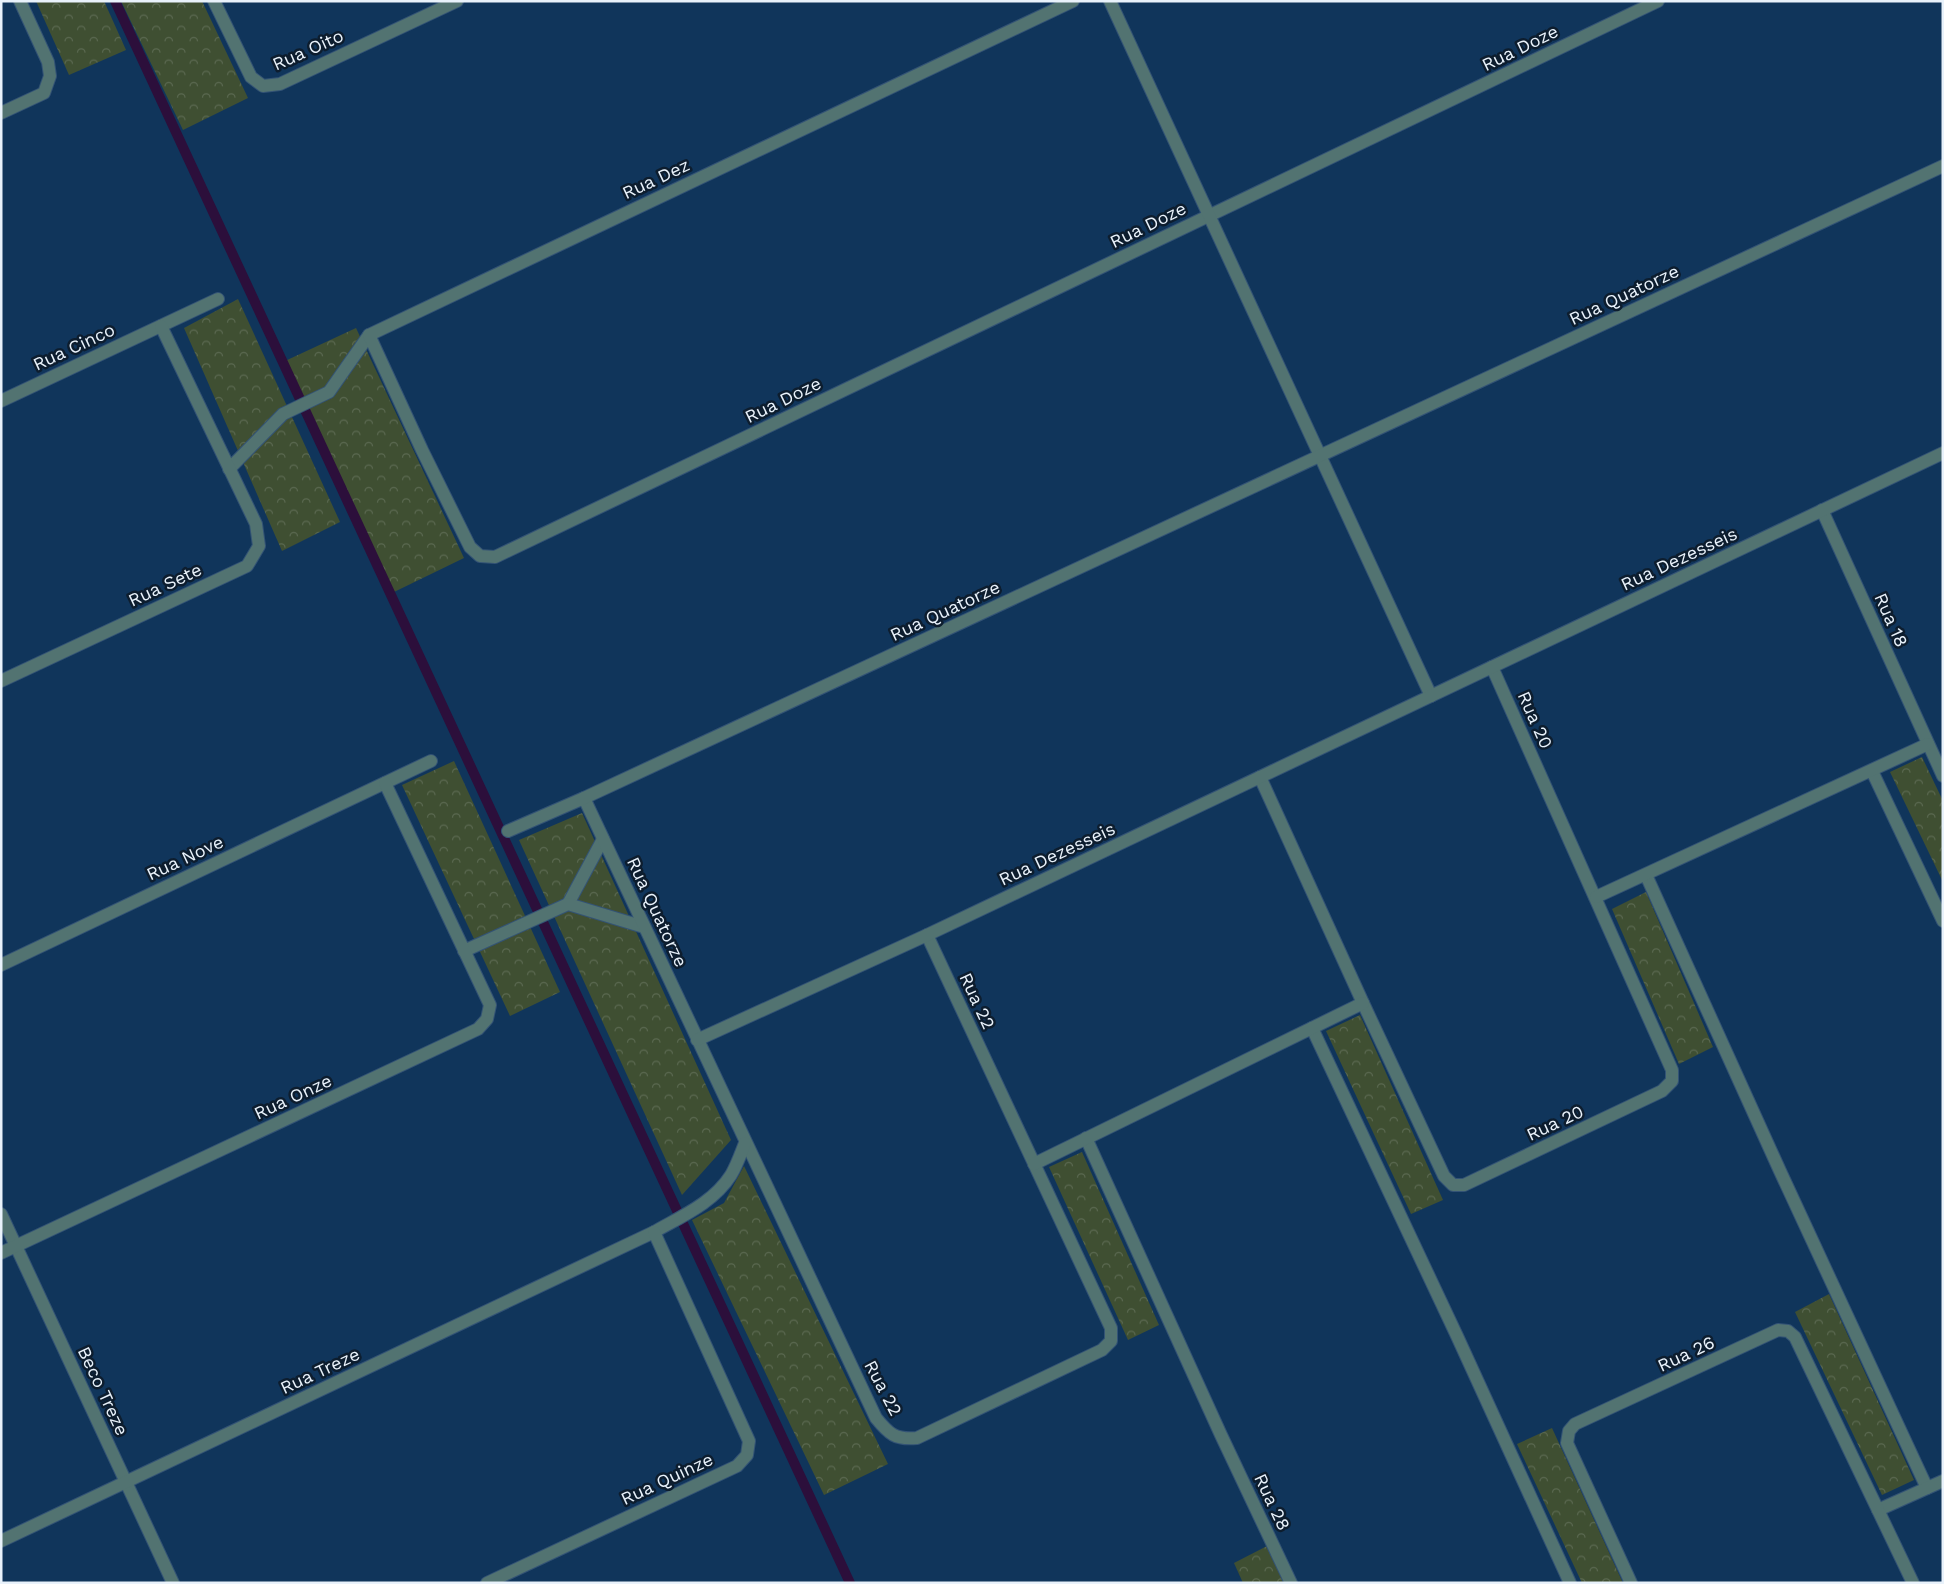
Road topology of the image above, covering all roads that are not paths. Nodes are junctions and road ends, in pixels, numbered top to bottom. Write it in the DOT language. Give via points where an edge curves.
graph roads {
  1 [pos="20,1"];
  2 [pos="214,1"];
  3 [pos="457,1"];
  4 [pos="1073,1"];
  5 [pos="1110,1"];
  6 [pos="1658,1"];
  7 [pos="1,114"];
  8 [pos="1943,166"];
  9 [pos="1208,216"];
  10 [pos="218,299"];
  11 [pos="161,326"];
  12 [pos="369,335"];
  13 [pos="1,401"];
  14 [pos="1943,453"];
  15 [pos="1320,456"];
  16 [pos="229,469"];
  17 [pos="1822,510"];
  18 [pos="1492,667"];
  19 [pos="1,681"];
  20 [pos="1431,696"];
  21 [pos="1928,744"];
  22 [pos="432,761"];
  23 [pos="1872,771"];
  24 [pos="1943,776"];
  25 [pos="1260,777"];
  26 [pos="385,783"];
  27 [pos="584,798"];
  28 [pos="508,831"];
  29 [pos="603,839"];
  30 [pos="1646,874"];
  31 [pos="1596,897"];
  32 [pos="564,906"];
  33 [pos="1943,921"];
  34 [pos="644,927"];
  35 [pos="927,935"];
  36 [pos="464,951"];
  37 [pos="1,965"];
  38 [pos="1362,1003"];
  39 [pos="1312,1028"];
  40 [pos="697,1040"];
  41 [pos="1086,1138"];
  42 [pos="745,1143"];
  43 [pos="1034,1164"];
  44 [pos="1,1214"];
  45 [pos="654,1232"];
  46 [pos="16,1246"];
  47 [pos="1,1252"];
  48 [pos="1943,1481"];
  49 [pos="127,1482"];
  50 [pos="1927,1488"];
  51 [pos="1878,1510"];
  52 [pos="1,1542"];
  53 [pos="173,1583"];
  54 [pos="487,1583"];
  55 [pos="1291,1583"];
  56 [pos="1570,1583"];
  57 [pos="1631,1583"];
  58 [pos="1913,1583"];
  1 -- 7 [label="street" via="48,62 50,76 44,93"];
  2 -- 3 [label="street, Rua Oito" via="251,77 263,86 280,84"];
  4 -- 12 [label="street, Rua Dez"];
  5 -- 9 [label="street, Rua Doze"];
  6 -- 9 [label="street, Rua Doze"];
  8 -- 15 [label="street, Rua Quatorze"];
  9 -- 12 [label="street, Rua Doze" via="495,557 480,556 470,547"];
  9 -- 15 [label="street, Rua Doze"];
  10 -- 11 [label="street, Rua Cinco"];
  11 -- 13 [label="street, Rua Cinco"];
  11 -- 16 [label="street"];
  12 -- 16 [label="street" via="329,392 283,414"];
  14 -- 17 [label="street, Rua Dezesseis"];
  15 -- 20 [label="street"];
  15 -- 27 [label="street, Rua Quatorze"];
  16 -- 19 [label="street, Rua Sete" via="256,524 259,546 247,566"];
  17 -- 18 [label="street, Rua Dezesseis"];
  17 -- 21 [label="street, Rua 18"];
  18 -- 20 [label="street, Rua Dezesseis"];
  18 -- 31 [label="street, Rua 20"];
  20 -- 25 [label="street, Rua Dezesseis"];
  21 -- 23 [label="street"];
  21 -- 24 [label="street, Rua 18"];
  22 -- 26 [label="street, Rua Nove"];
  23 -- 30 [label="street"];
  23 -- 33 [label="street"];
  25 -- 35 [label="street, Rua Dezesseis"];
  25 -- 38 [label="street, Rua 20"];
  26 -- 36 [label="street, Rua Onze"];
  26 -- 37 [label="street, Rua Nove"];
  27 -- 28 [label="street, Rua Quatorze"];
  27 -- 29 [label="street, Rua Quatorze"];
  29 -- 32 [label="street"];
  29 -- 34 [label="street, Rua Quatorze"];
  30 -- 31 [label="street"];
  30 -- 50 [label="street"];
  31 -- 38 [label="street, Rua 20" via="1672,1070 1672,1081 1662,1091 1464,1185 1453,1185 1444,1176"];
  32 -- 34 [label="street"];
  32 -- 36 [label="street"];
  34 -- 40 [label="street, Rua Quatorze"];
  35 -- 40 [label="street, Rua Dezesseis"];
  35 -- 43 [label="street, Rua 22"];
  36 -- 46 [label="street, Rua Onze" via="490,1005 488,1019 478,1029"];
  38 -- 39 [label="street"];
  39 -- 41 [label="street"];
  39 -- 56 [label="street"];
  40 -- 42 [label="street, Rua 22"];
  41 -- 43 [label="street"];
  41 -- 55 [label="street, Rua 28"];
  42 -- 43 [label="street, Rua 22" via="876,1418 888,1433 904,1439 917,1438 934,1430 1102,1350 1111,1341 1111,1328"];
  42 -- 45 [label="street, Rua Treze" via="733,1173 723,1187 693,1210"];
  44 -- 46 [label="street, Beco Treze"];
  45 -- 49 [label="street, Rua Treze"];
  45 -- 54 [label="street, Rua Quinze" via="749,1441 746,1455 737,1466"];
  46 -- 47 [label="street, Rua Onze"];
  46 -- 49 [label="street, Beco Treze"];
  48 -- 50 [label="street"];
  49 -- 52 [label="street, Rua Treze"];
  49 -- 53 [label="street, Beco Treze"];
  50 -- 51 [label="street"];
  51 -- 57 [label="street, Rua 26" via="1795,1337 1788,1331 1778,1330 1575,1424 1569,1431 1568,1443"];
  51 -- 58 [label="street, Rua 26"];
}
